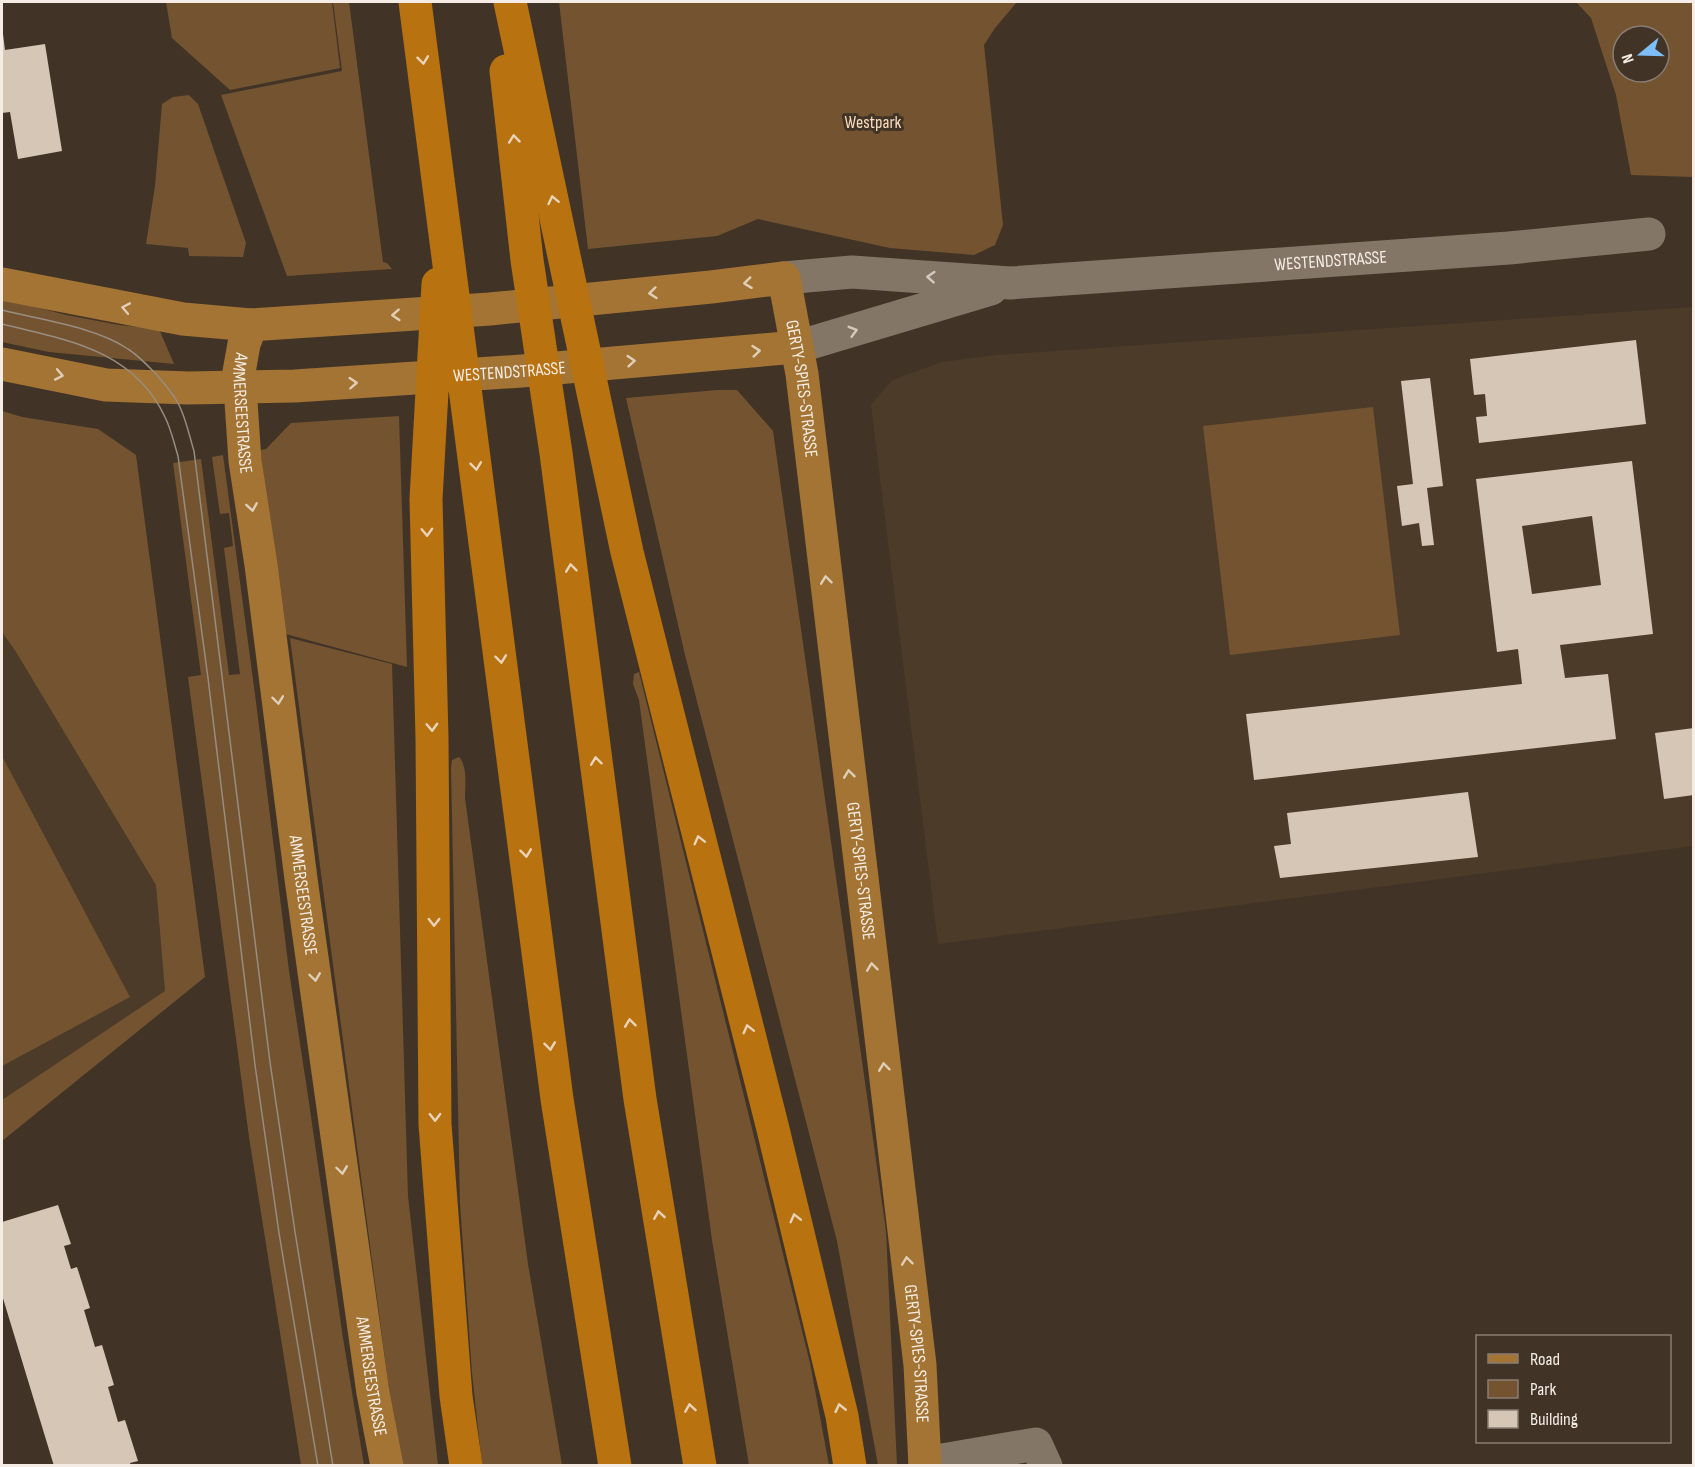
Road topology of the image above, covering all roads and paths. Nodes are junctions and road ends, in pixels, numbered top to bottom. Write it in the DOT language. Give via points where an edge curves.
graph roads {
  1 [pos="415,2"];
  2 [pos="498,2"];
  3 [pos="510,2"];
  4 [pos="442,210"];
  5 [pos="1649,234"];
  6 [pos="784,278"];
  7 [pos="1010,283"];
  8 [pos="2,284"];
  9 [pos="251,325"];
  10 [pos="797,347"];
  11 [pos="2,363"];
  12 [pos="240,387"];
  13 [pos="925,1464"];
  14 [pos="387,1466"];
  15 [pos="466,1466"];
  16 [pos="615,1466"];
  17 [pos="700,1466"];
  18 [pos="850,1466"];
  19 [pos="1046,1466"];
  1 -- 4 [label="highway, one-way"];
  17 -- 2 [label="highway, one-way" via="640,1099 527,260"];
  18 -- 3 [label="highway, one-way" via="842,1416 775,1137 627,552"];
  4 -- 15 [label="highway, one-way" via="426,499 435,1124 456,1396"];
  4 -- 16 [label="highway, one-way" via="557,1099"];
  5 -- 7 [label="lane, WESTENDSTRASSE" via="1509,248"];
  7 -- 6 [label="lane, WESTENDSTRASSE, one-way" via="852,272"];
  6 -- 9 [label="main road, WESTENDSTRASSE, one-way" via="490,309"];
  6 -- 10 [label="main road, GERTY-SPIES-STRASSE"];
  10 -- 7 [label="lane, WESTENDSTRASSE, one-way"];
  9 -- 8 [label="main road, WESTENDSTRASSE, one-way" via="164,315"];
  9 -- 12 [label="main road, AMMERSEESTRASSE" via="239,372"];
  12 -- 10 [label="main road, WESTENDSTRASSE, one-way" via="522,371"];
  13 -- 10 [label="main road, GERTY-SPIES-STRASSE, one-way" via="920,1365"];
  11 -- 12 [label="main road, WESTENDSTRASSE, one-way" via="106,385"];
  12 -- 14 [label="main road, AMMERSEESTRASSE, one-way" via="245,461 303,891 373,1393"];
  13 -- 19 [label="lane" via="1036,1444"];
}
